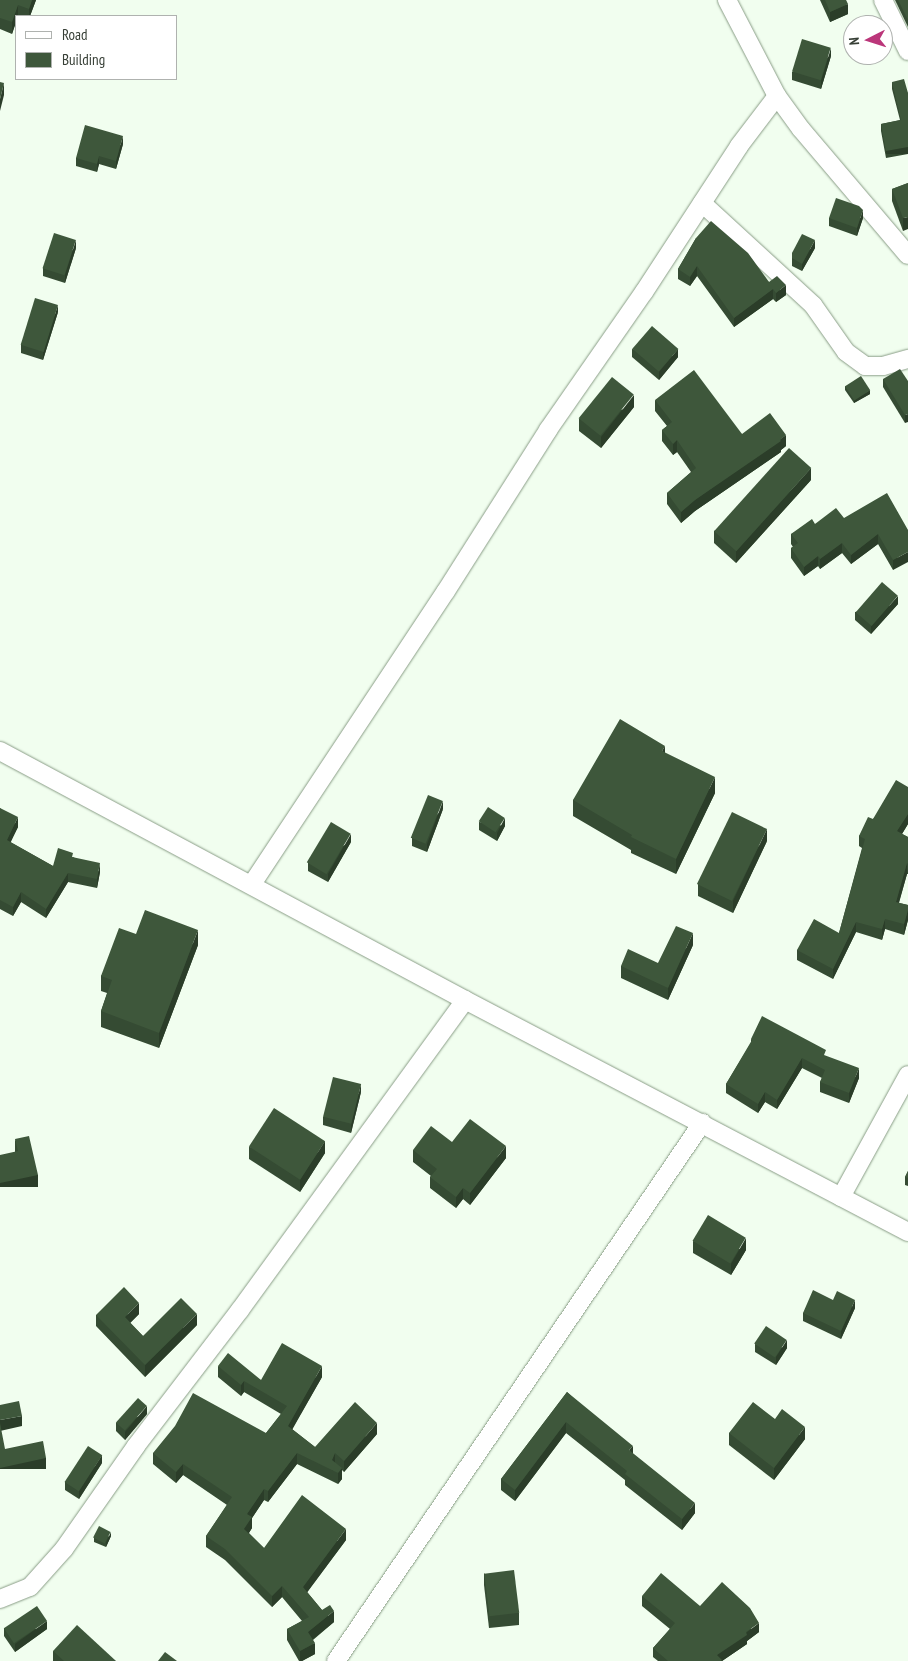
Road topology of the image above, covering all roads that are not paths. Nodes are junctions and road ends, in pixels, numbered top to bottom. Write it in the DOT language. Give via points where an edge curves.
graph roads {
  1 [pos="726,0"];
  2 [pos="882,0"];
  3 [pos="908,51"];
  4 [pos="777,96"];
  5 [pos="702,203"];
  6 [pos="908,254"];
  7 [pos="908,359"];
  8 [pos="0,751"];
  9 [pos="252,884"];
  10 [pos="465,1000"];
  11 [pos="908,1075"];
  12 [pos="702,1123"];
  13 [pos="841,1197"];
  14 [pos="908,1232"];
  15 [pos="0,1599"];
  16 [pos="336,1661"];
  1 -- 4 [label="street"];
  2 -- 3 [label="street"];
  4 -- 5 [label="street"];
  4 -- 6 [label="street" via="801,129"];
  5 -- 7 [label="street" via="813,305 846,352 865,366 883,366"];
  5 -- 9 [label="street" via="548,430"];
  8 -- 9 [label="street"];
  9 -- 10 [label="street"];
  10 -- 12 [label="street"];
  10 -- 15 [label="street" via="240,1310 136,1446 64,1549 30,1588"];
  11 -- 13 [label="street"];
  12 -- 13 [label="street"];
  12 -- 16 [label="street"];
  13 -- 14 [label="street"];
}
